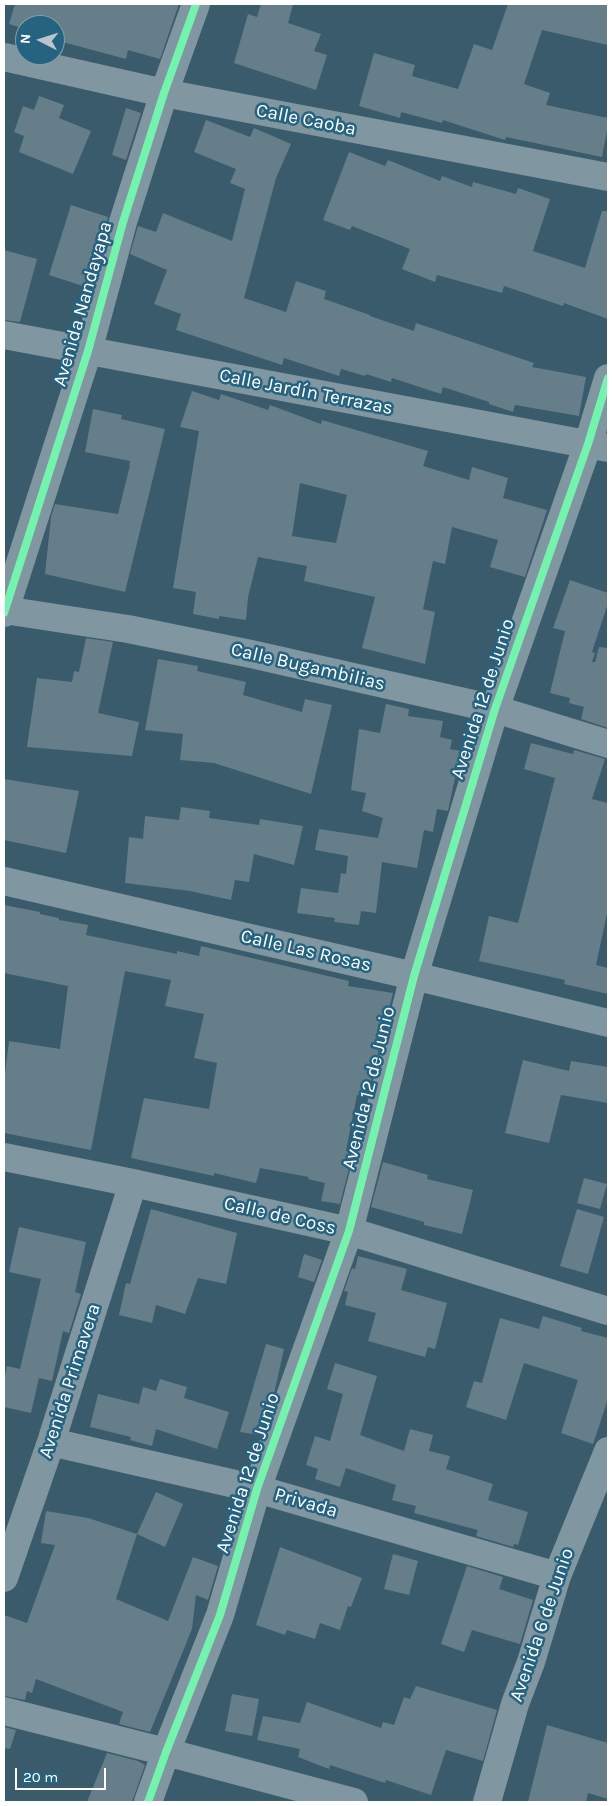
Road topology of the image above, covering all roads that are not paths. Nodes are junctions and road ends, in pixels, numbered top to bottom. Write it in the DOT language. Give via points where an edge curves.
graph roads {
  1 [pos="196,4"];
  2 [pos="4,57"];
  3 [pos="164,93"];
  4 [pos="608,177"];
  5 [pos="4,334"];
  6 [pos="88,351"];
  7 [pos="608,378"];
  8 [pos="598,446"];
  9 [pos="4,612"];
  10 [pos="495,710"];
  11 [pos="608,744"];
  12 [pos="4,881"];
  13 [pos="414,976"];
  14 [pos="608,1022"];
  15 [pos="4,1157"];
  16 [pos="133,1183"];
  17 [pos="349,1231"];
  18 [pos="608,1311"];
  19 [pos="51,1442"];
  20 [pos="608,1451"];
  21 [pos="257,1490"];
  22 [pos="557,1576"];
  23 [pos="4,1578"];
  24 [pos="4,1711"];
  25 [pos="166,1752"];
  26 [pos="148,1802"];
  27 [pos="354,1802"];
  28 [pos="486,1802"];
  1 -- 3 [label="street, Avenida Nandayapa"];
  2 -- 3 [label="street, Calle Caoba"];
  3 -- 4 [label="street, Calle Caoba"];
  3 -- 6 [label="street, Avenida Nandayapa" via="123,222"];
  5 -- 6 [label="street, Calle Jardín Terrazas"];
  6 -- 8 [label="street, Calle Jardín Terrazas"];
  6 -- 9 [label="street, Avenida Nandayapa"];
  7 -- 8 [label="street, Avenida 12 de Junio"];
  8 -- 10 [label="street, Avenida 12 de Junio"];
  9 -- 10 [label="street, Calle Bugambilias" via="128,629"];
  10 -- 11 [label="street, Calle Bugambilias"];
  10 -- 13 [label="street, Avenida 12 de Junio"];
  12 -- 13 [label="street, Calle Las Rosas"];
  13 -- 14 [label="street, Calle Las Rosas"];
  13 -- 17 [label="street, Avenida 12 de Junio"];
  15 -- 16 [label="street, Calle de Coss"];
  16 -- 17 [label="street, Calle de Coss"];
  16 -- 19 [label="street, Avenida Primavera"];
  17 -- 18 [label="street, Calle de Coss"];
  17 -- 21 [label="street, Avenida 12 de Junio"];
  19 -- 21 [label="street, Privada"];
  19 -- 23 [label="street, Avenida Primavera"];
  20 -- 22 [label="street, Avenida 6 de Junio"];
  21 -- 22 [label="street, Privada"];
  21 -- 25 [label="street, Avenida 12 de Junio" via="220,1615"];
  22 -- 28 [label="street, Avenida 6 de Junio"];
  24 -- 25 [label="street"];
  25 -- 26 [label="street, Avenida 12 de Junio"];
  25 -- 27 [label="street"];
}
